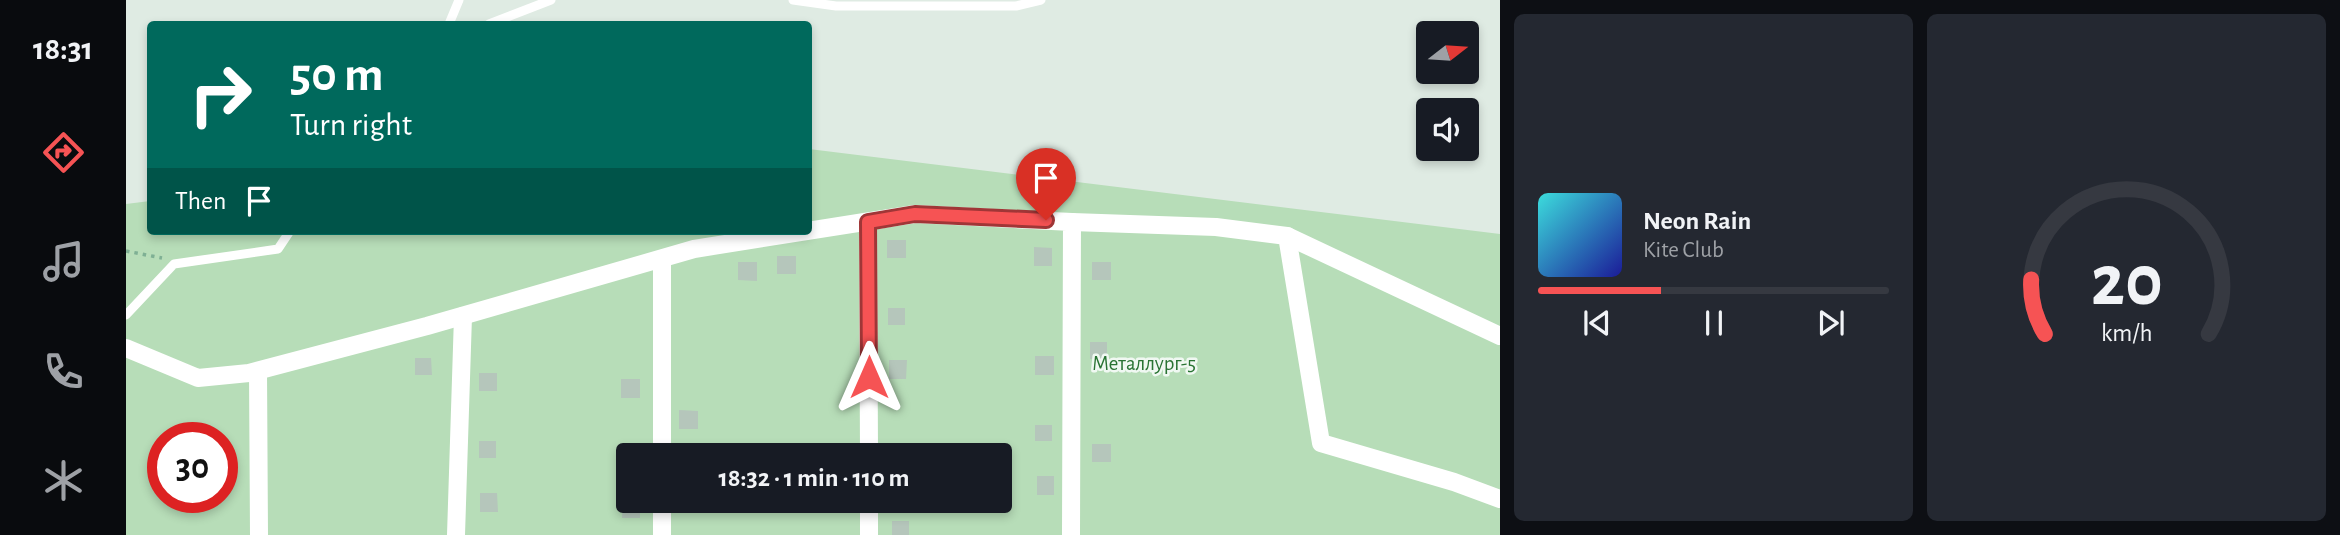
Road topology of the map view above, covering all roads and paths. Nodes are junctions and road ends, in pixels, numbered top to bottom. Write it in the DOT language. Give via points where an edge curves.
graph roads {
  1 [pos="459,0"];
  2 [pos="551,0"];
  3 [pos="793,0"];
  4 [pos="1041,0"];
  5 [pos="450,21"];
  6 [pos="497,21"];
  7 [pos="868,222"];
  8 [pos="1072,222"];
  9 [pos="812,231"];
  10 [pos="287,235"];
  11 [pos="784,235"];
  12 [pos="1287,236"];
  13 [pos="126,251"];
  14 [pos="662,259"];
  15 [pos="174,264"];
  16 [pos="126,316"];
  17 [pos="463,316"];
  18 [pos="1500,336"];
  19 [pos="126,348"];
  20 [pos="258,371"];
  21 [pos="662,443"];
  22 [pos="869,443"];
  23 [pos="1500,499"];
  24 [pos="662,513"];
  25 [pos="869,513"];
  26 [pos="259,535"];
  27 [pos="456,535"];
  28 [pos="662,535"];
  29 [pos="869,535"];
  30 [pos="1071,535"];
  1 -- 5 [label="lane"];
  2 -- 6 [label="lane"];
  3 -- 4 [label="lane" via="836,6 1016,6"];
  7 -- 8 [label="street" via="915,214"];
  7 -- 9 [label="street"];
  7 -- 22 [label="street"];
  8 -- 12 [label="street" via="1216,227"];
  8 -- 30 [label="street"];
  10 -- 15 [label="lane" via="278,249"];
  11 -- 14 [label="street" via="694,249"];
  12 -- 18 [label="street"];
  12 -- 23 [label="street" via="1321,443"];
  13 -- 15 [label="path"];
  14 -- 17 [label="street"];
  14 -- 21 [label="street"];
  15 -- 16 [label="lane"];
  17 -- 20 [label="street"];
  17 -- 27 [label="street"];
  19 -- 20 [label="street" via="198,379"];
  20 -- 26 [label="street"];
  24 -- 28 [label="street"];
  25 -- 29 [label="street"];
}
